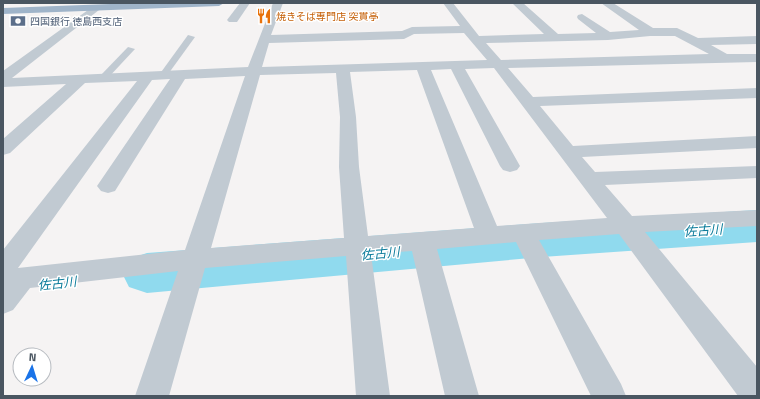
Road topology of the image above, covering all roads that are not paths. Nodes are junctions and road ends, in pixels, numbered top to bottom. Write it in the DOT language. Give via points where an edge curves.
graph roads {
  1 [pos="131,3"];
  2 [pos="219,3"];
  3 [pos="245,3"];
  4 [pos="278,3"];
  5 [pos="448,3"];
  6 [pos="517,3"];
  7 [pos="606,3"];
  8 [pos="100,5"];
  9 [pos="3,8"];
  10 [pos="3,12"];
  11 [pos="582,17"];
  12 [pos="233,20"];
  13 [pos="650,32"];
  14 [pos="473,35"];
  15 [pos="608,36"];
  16 [pos="191,37"];
  17 [pos="554,37"];
  18 [pos="264,39"];
  19 [pos="757,40"];
  20 [pos="696,42"];
  21 [pos="131,49"];
  22 [pos="726,58"];
  23 [pos="757,58"];
  24 [pos="498,64"];
  25 [pos="456,65"];
  26 [pos="422,66"];
  27 [pos="343,69"];
  28 [pos="254,71"];
  29 [pos="181,74"];
  30 [pos="155,76"];
  31 [pos="3,78"];
  32 [pos="102,78"];
  33 [pos="81,80"];
  34 [pos="3,83"];
  35 [pos="757,93"];
  36 [pos="529,102"];
  37 [pos="757,142"];
  38 [pos="3,149"];
  39 [pos="568,152"];
  40 [pos="510,166"];
  41 [pos="757,172"];
  42 [pos="589,179"];
  43 [pos="108,186"];
  44 [pos="757,218"];
  45 [pos="630,232"];
  46 [pos="489,236"];
  47 [pos="526,240"];
  48 [pos="423,248"];
  49 [pos="358,252"];
  50 [pos="192,265"];
  51 [pos="9,285"];
  52 [pos="757,393"];
  53 [pos="152,396"];
  54 [pos="373,396"];
  55 [pos="462,396"];
  56 [pos="609,396"];
  1 -- 8 [label="highway"];
  2 -- 8 [label="highway"];
  3 -- 12 [label="street"];
  4 -- 18 [label="street"];
  5 -- 14 [label="street"];
  6 -- 17 [label="street"];
  7 -- 13 [label="street"];
  8 -- 9 [label="highway"];
  8 -- 10 [label="highway"];
  8 -- 31 [label="street"];
  11 -- 15 [label="street"];
  13 -- 15 [label="street"];
  13 -- 20 [label="street" via="676,32"];
  14 -- 17 [label="street"];
  14 -- 18 [label="street" via="412,31 404,35"];
  14 -- 24 [label="street"];
  15 -- 17 [label="street"];
  16 -- 30 [label="lane"];
  18 -- 28 [label="street"];
  19 -- 20 [label="street"];
  20 -- 22 [label="street"];
  21 -- 32 [label="lane"];
  22 -- 23 [label="street"];
  22 -- 24 [label="street"];
  24 -- 25 [label="street"];
  24 -- 36 [label="street"];
  25 -- 26 [label="street"];
  25 -- 40 [label="street"];
  26 -- 27 [label="street"];
  26 -- 46 [label="street"];
  27 -- 28 [label="street"];
  27 -- 49 [label="street" via="348,117 349,167"];
  28 -- 29 [label="street"];
  28 -- 50 [label="street"];
  29 -- 30 [label="street"];
  29 -- 43 [label="street"];
  30 -- 32 [label="street"];
  30 -- 51 [label="street"];
  32 -- 33 [label="street"];
  33 -- 34 [label="street"];
  33 -- 38 [label="street"];
  35 -- 36 [label="street"];
  36 -- 39 [label="street"];
  37 -- 39 [label="street"];
  39 -- 42 [label="street"];
  41 -- 42 [label="street"];
  42 -- 45 [label="street"];
  44 -- 45 [label="street"];
  45 -- 47 [label="street"];
  45 -- 52 [label="street"];
  46 -- 47 [label="street"];
  46 -- 48 [label="street"];
  47 -- 56 [label="street"];
  48 -- 49 [label="street"];
  48 -- 55 [label="street"];
  49 -- 50 [label="street"];
  49 -- 54 [label="street"];
  50 -- 51 [label="street"];
  50 -- 53 [label="street"];
}
